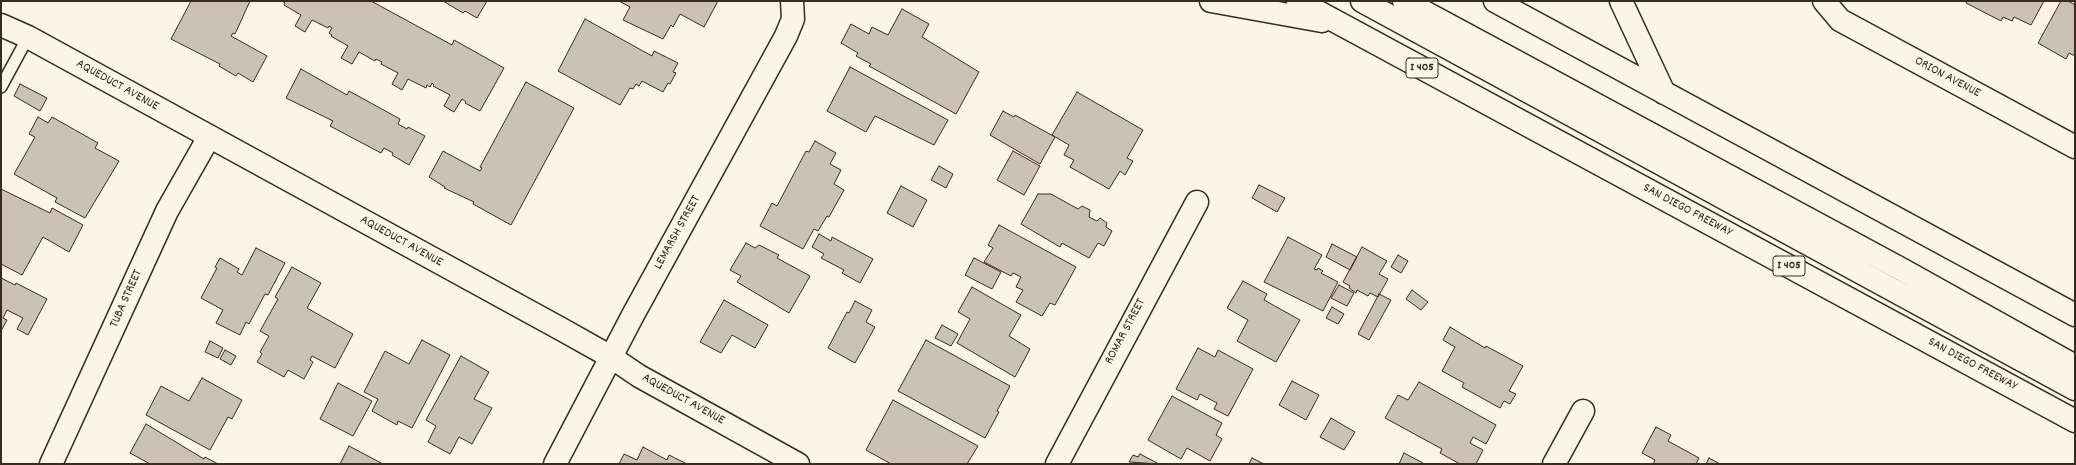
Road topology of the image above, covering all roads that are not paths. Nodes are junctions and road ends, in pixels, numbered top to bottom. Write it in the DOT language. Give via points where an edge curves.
graph roads {
  1 [pos="792,1"];
  2 [pos="1211,1"];
  3 [pos="1298,1"];
  4 [pos="1362,1"];
  5 [pos="1404,1"];
  6 [pos="1495,1"];
  7 [pos="1621,1"];
  8 [pos="1824,1"];
  9 [pos="1341,24"];
  10 [pos="1,25"];
  11 [pos="28,37"];
  12 [pos="1,87"];
  13 [pos="1664,93"];
  14 [pos="209,137"];
  15 [pos="2075,147"];
  16 [pos="1197,202"];
  17 [pos="2075,315"];
  18 [pos="611,357"];
  19 [pos="2075,366"];
  20 [pos="2075,389"];
  21 [pos="1583,411"];
  22 [pos="2075,421"];
  23 [pos="51,464"];
  24 [pos="555,464"];
  25 [pos="798,464"];
  26 [pos="1057,464"];
  27 [pos="1554,464"];
  1 -- 18 [label="main road, LEMARSH STREET" via="793,19 786,36"];
  2 -- 9 [label="main road"];
  3 -- 9 [label="main road, SAN DIEGO FREEWAY / I 405"];
  4 -- 20 [label="main road"];
  5 -- 19 [label="main road" via="1901,269"];
  6 -- 13 [label="main road"];
  7 -- 13 [label="main road"];
  8 -- 15 [label="main road, ORION AVENUE" via="1840,20"];
  9 -- 22 [label="main road, SAN DIEGO FREEWAY / I 405"];
  10 -- 11 [label="main road, AQUEDUCT AVENUE"];
  11 -- 12 [label="lane"];
  11 -- 14 [label="main road, AQUEDUCT AVENUE"];
  13 -- 17 [label="main road"];
  14 -- 18 [label="main road, AQUEDUCT AVENUE"];
  14 -- 23 [label="main road, TUBA STREET" via="167,211"];
  16 -- 26 [label="main road, ROMAR STREET"];
  18 -- 24 [label="main road, LEMARSH STREET"];
  18 -- 25 [label="main road, AQUEDUCT AVENUE" via="639,376"];
  21 -- 27 [label="main road"];
}
